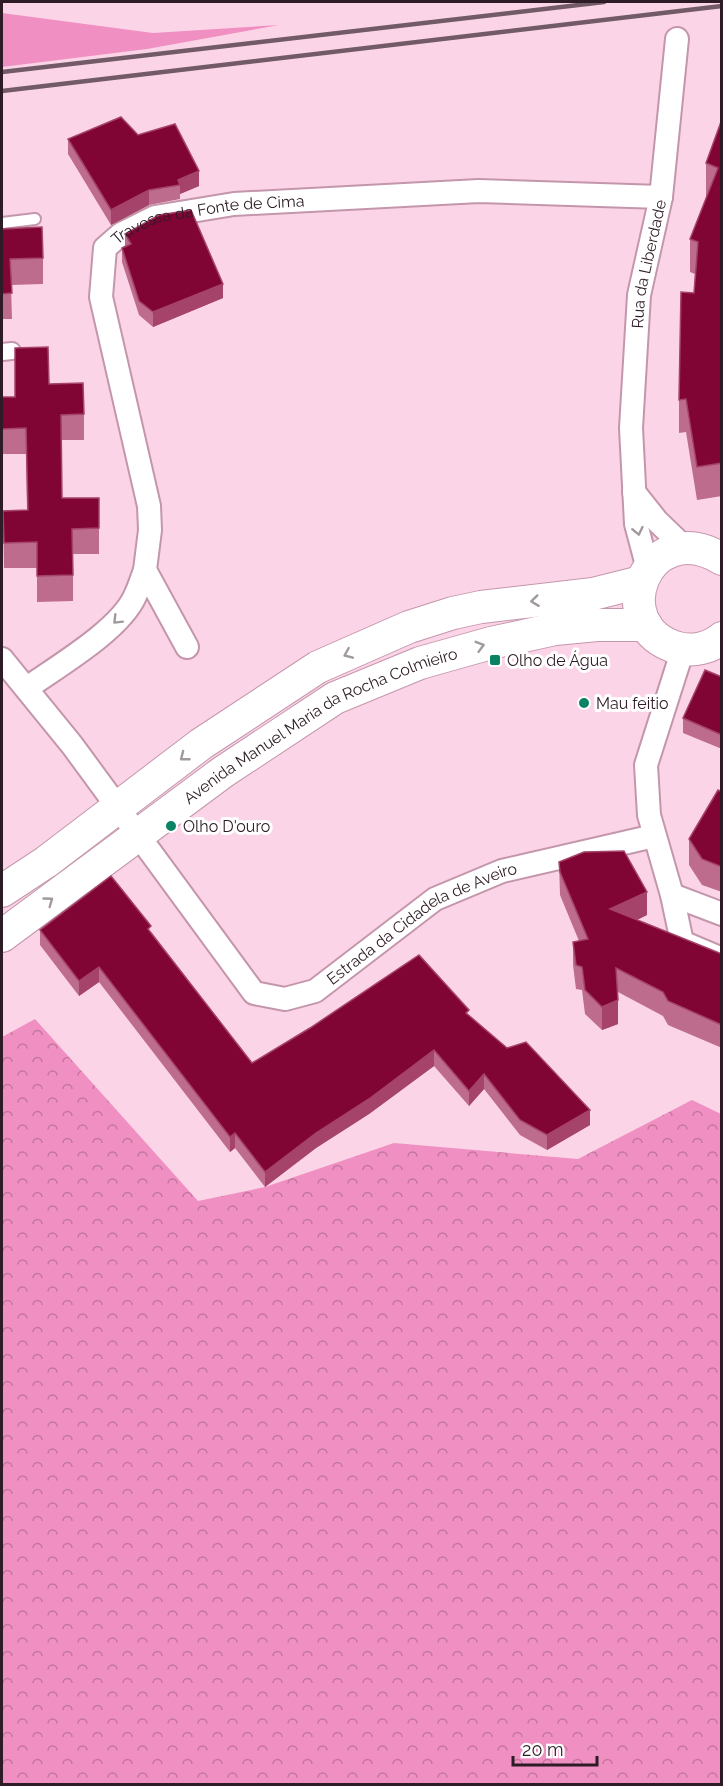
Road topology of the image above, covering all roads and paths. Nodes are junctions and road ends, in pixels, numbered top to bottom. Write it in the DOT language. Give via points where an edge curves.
graph roads {
  1 [pos="677,39"];
  2 [pos="661,197"];
  3 [pos="35,219"];
  4 [pos="2,223"];
  5 [pos="634,492"];
  6 [pos="685,548"];
  7 [pos="722,559"];
  8 [pos="145,570"];
  9 [pos="644,576"];
  10 [pos="646,625"];
  11 [pos="721,640"];
  12 [pos="187,647"];
  13 [pos="683,649"];
  14 [pos="2,659"];
  15 [pos="27,688"];
  16 [pos="118,808"];
  17 [pos="654,836"];
  18 [pos="147,846"];
  19 [pos="2,891"];
  20 [pos="672,895"];
  21 [pos="722,914"];
  22 [pos="2,936"];
  23 [pos="722,959"];
  1 -- 2 [label="street, Rua da Liberdade"];
  2 -- 5 [label="street, Rua da Liberdade" via="639,295 630,428"];
  2 -- 8 [label="street, Travessa da Fonte de Cima" via="479,191 234,204 155,217 121,234 105,248 100,297 149,506"];
  3 -- 4 [label="lane"];
  5 -- 6 [label="street"];
  5 -- 9 [label="street, Rua da Liberdade, one-way"];
  6 -- 7 [label="main road" via="708,551"];
  6 -- 9 [label="main road" via="658,558"];
  8 -- 12 [label="street"];
  8 -- 15 [label="street, Travessa da Fonte de Cima, one-way" via="135,597 122,616 91,644"];
  9 -- 10 [label="main road" via="638,597"];
  9 -- 16 [label="main road, one-way" via="593,594 453,613 409,627 318,667 201,744"];
  10 -- 13 [label="main road" via="668,645"];
  18 -- 10 [label="main road, Avenida Manuel Maria da Rocha Colmieiro, one-way" via="223,772 335,698 420,663 491,643 555,629"];
  11 -- 13 [label="main road" via="698,649"];
  13 -- 17 [label="street" via="646,765"];
  14 -- 15 [label="street, Estrada da Cidadela de Aveiro"];
  15 -- 16 [label="street, Estrada da Cidadela de Aveiro"];
  16 -- 18 [label="street, Estrada da Cidadela de Aveiro"];
  16 -- 19 [label="main road"];
  17 -- 18 [label="street, Estrada da Cidadela de Aveiro" via="502,871 435,899 315,991 285,999 254,993"];
  17 -- 20 [label="street"];
  22 -- 18 [label="main road, Avenida Manuel Maria da Rocha Colmieiro, one-way"];
  20 -- 21 [label="street"];
  20 -- 23 [label="street" via="682,942"];
}
